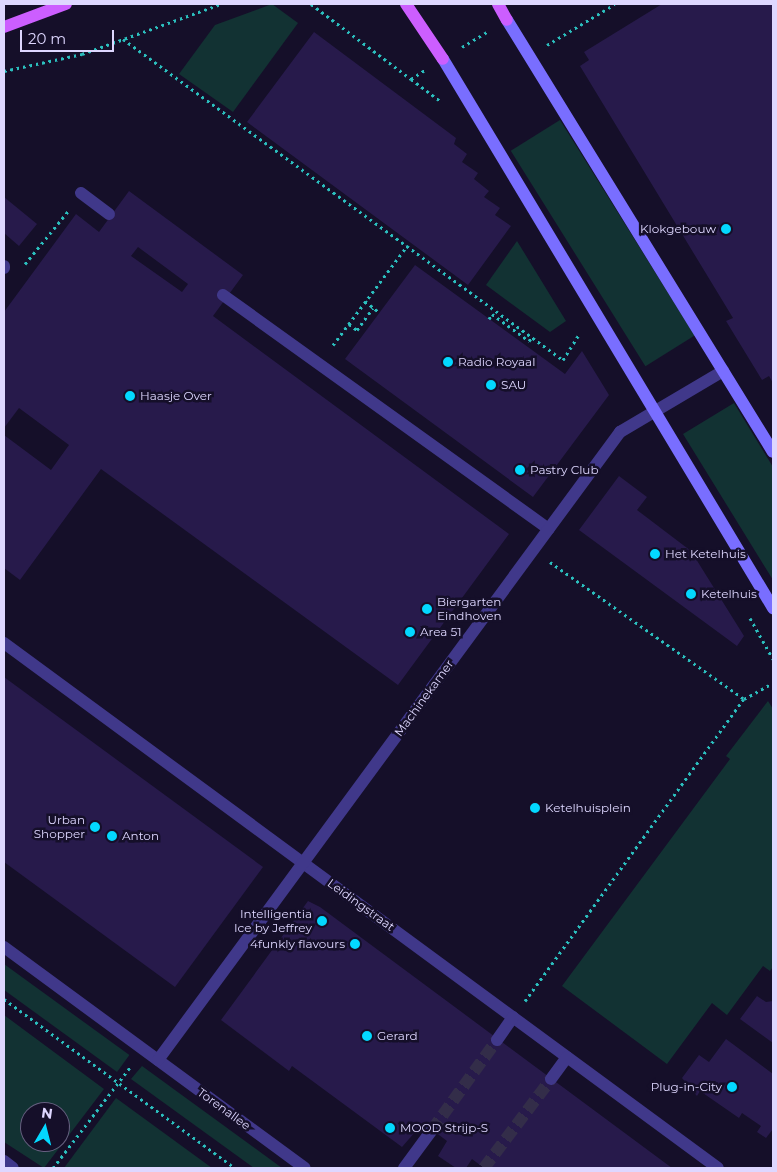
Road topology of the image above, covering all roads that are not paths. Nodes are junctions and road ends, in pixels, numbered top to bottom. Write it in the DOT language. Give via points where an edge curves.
graph roads {
  1 [pos="66,4"];
  2 [pos="406,4"];
  3 [pos="498,4"];
  4 [pos="507,20"];
  5 [pos="4,26"];
  6 [pos="442,58"];
  7 [pos="81,193"];
  8 [pos="109,214"];
  9 [pos="223,295"];
  10 [pos="723,371"];
  11 [pos="654,412"];
  12 [pos="773,452"];
  13 [pos="549,529"];
  14 [pos="773,608"];
  15 [pos="4,642"];
  16 [pos="303,863"];
  17 [pos="4,947"];
  18 [pos="513,1018"];
  19 [pos="497,1040"];
  20 [pos="567,1057"];
  21 [pos="158,1060"];
  22 [pos="551,1079"];
  23 [pos="432,1130"];
  24 [pos="4,1161"];
  25 [pos="13,1168"];
  26 [pos="305,1168"];
  27 [pos="404,1168"];
  28 [pos="718,1168"];
  1 -- 5 [label="main road"];
  2 -- 6 [label="main road"];
  3 -- 4 [label="main road"];
  4 -- 10 [label="street"];
  6 -- 11 [label="street"];
  7 -- 8 [label="street"];
  9 -- 13 [label="street"];
  10 -- 11 [label="street, Machinekamer"];
  10 -- 12 [label="street"];
  11 -- 13 [label="street, Machinekamer" via="620,432"];
  11 -- 14 [label="street"];
  13 -- 16 [label="street, Machinekamer"];
  15 -- 16 [label="street, Leidingstraat"];
  16 -- 18 [label="street, Leidingstraat"];
  16 -- 21 [label="street, Machinekamer"];
  17 -- 21 [label="street, Torenallee"];
  18 -- 19 [label="street"];
  18 -- 20 [label="street, Leidingstraat"];
  20 -- 22 [label="street"];
  20 -- 28 [label="street, Leidingstraat"];
  21 -- 26 [label="street, Torenallee"];
  23 -- 27 [label="street"];
  24 -- 25 [label="street"];
}
